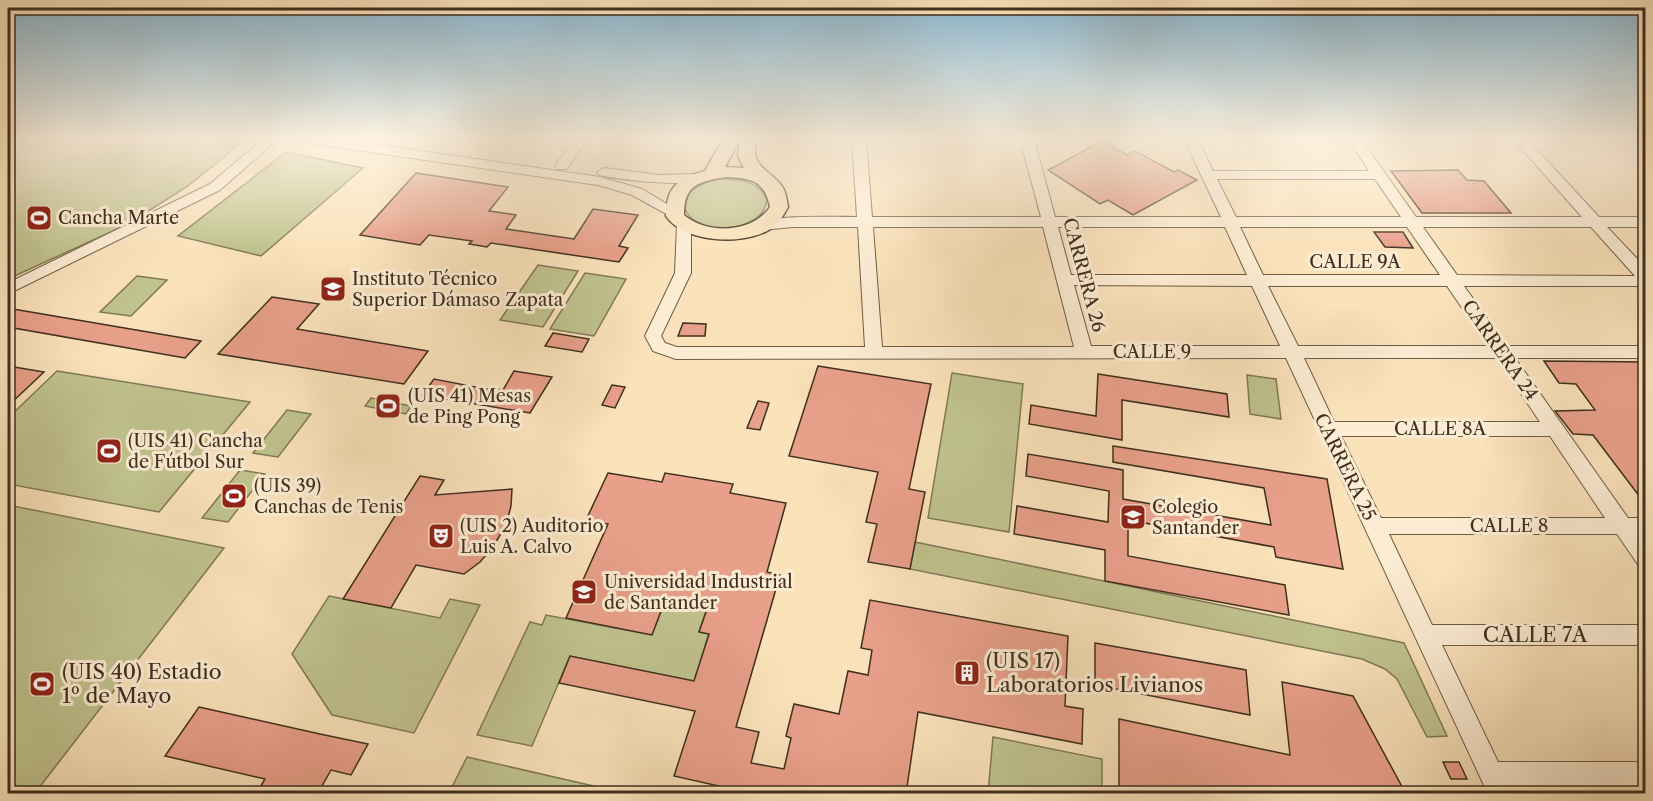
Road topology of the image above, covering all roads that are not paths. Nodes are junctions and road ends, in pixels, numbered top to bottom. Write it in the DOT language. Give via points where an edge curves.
graph roads {
  1 [pos="211,176"];
  2 [pos="228,176"];
  3 [pos="563,176"];
  4 [pos="640,176"];
  5 [pos="699,176"];
  6 [pos="705,176"];
  7 [pos="754,176"];
  8 [pos="761,176"];
  9 [pos="862,176"];
  10 [pos="1037,176"];
  11 [pos="1208,176"];
  12 [pos="1380,176"];
  13 [pos="1553,176"];
  14 [pos="763,179"];
  15 [pos="172,208"];
  16 [pos="679,218"];
  17 [pos="865,222"];
  18 [pos="1049,222"];
  19 [pos="1229,222"];
  20 [pos="1411,222"];
  21 [pos="1594,222"];
  22 [pos="1646,222"];
  23 [pos="762,225"];
  24 [pos="1065,280"];
  25 [pos="1646,280"];
  26 [pos="1256,281"];
  27 [pos="1452,282"];
  28 [pos="8,289"];
  29 [pos="1289,351"];
  30 [pos="1501,351"];
  31 [pos="1646,351"];
  32 [pos="1084,352"];
  33 [pos="874,353"];
  34 [pos="1327,429"];
  35 [pos="1554,429"];
  36 [pos="1373,526"];
  37 [pos="1622,526"];
  38 [pos="1646,526"];
  39 [pos="1646,560"];
  40 [pos="1425,635"];
  41 [pos="1646,635"];
  42 [pos="1646,774"];
  43 [pos="1497,784"];
  1 -- 15 [label="street"];
  2 -- 15 [label="street"];
  3 -- 16 [label="street" via="637,192"];
  4 -- 5 [label="street"];
  6 -- 16 [label="main road" via="677,194 674,204"];
  7 -- 14 [label="main road"];
  8 -- 14 [label="main road"];
  9 -- 17 [label="street"];
  10 -- 18 [label="street, CARRERA 26"];
  11 -- 19 [label="street, CARRERA 25"];
  12 -- 20 [label="street, CARRERA 24"];
  13 -- 21 [label="street"];
  14 -- 23 [label="main road" via="777,193 779,201 777,210"];
  15 -- 28 [label="street"];
  16 -- 23 [label="main road" via="704,233 721,235"];
  16 -- 33 [label="street, CALLE 9" via="684,267 653,336 659,347 687,354"];
  17 -- 18 [label="street"];
  17 -- 23 [label="street"];
  17 -- 33 [label="street"];
  18 -- 19 [label="street"];
  18 -- 24 [label="street, CARRERA 26"];
  19 -- 20 [label="street"];
  19 -- 26 [label="street, CARRERA 25"];
  20 -- 21 [label="street"];
  20 -- 27 [label="street, CARRERA 24"];
  21 -- 22 [label="street"];
  21 -- 25 [label="street"];
  24 -- 26 [label="street, CALLE 9A"];
  24 -- 32 [label="street, CARRERA 26"];
  25 -- 27 [label="street, CALLE 9A"];
  26 -- 27 [label="street, CALLE 9A"];
  26 -- 29 [label="street, CARRERA 25"];
  27 -- 30 [label="street, CARRERA 24"];
  29 -- 30 [label="street, CALLE 9"];
  29 -- 32 [label="street, CALLE 9"];
  29 -- 34 [label="street, CARRERA 25"];
  30 -- 31 [label="street, CALLE 9"];
  30 -- 35 [label="street, CARRERA 24"];
  32 -- 33 [label="street, CALLE 9"];
  34 -- 35 [label="street, CALLE 8A"];
  34 -- 36 [label="street, CARRERA 25"];
  35 -- 37 [label="street, CARRERA 24"];
  36 -- 37 [label="street, CALLE 8"];
  36 -- 40 [label="street, CARRERA 25"];
  37 -- 38 [label="street, CALLE 8"];
  37 -- 39 [label="street, CARRERA 24"];
  40 -- 41 [label="street, CALLE 7A"];
  40 -- 43 [label="street, CARRERA 25"];
  42 -- 43 [label="street"];
}
